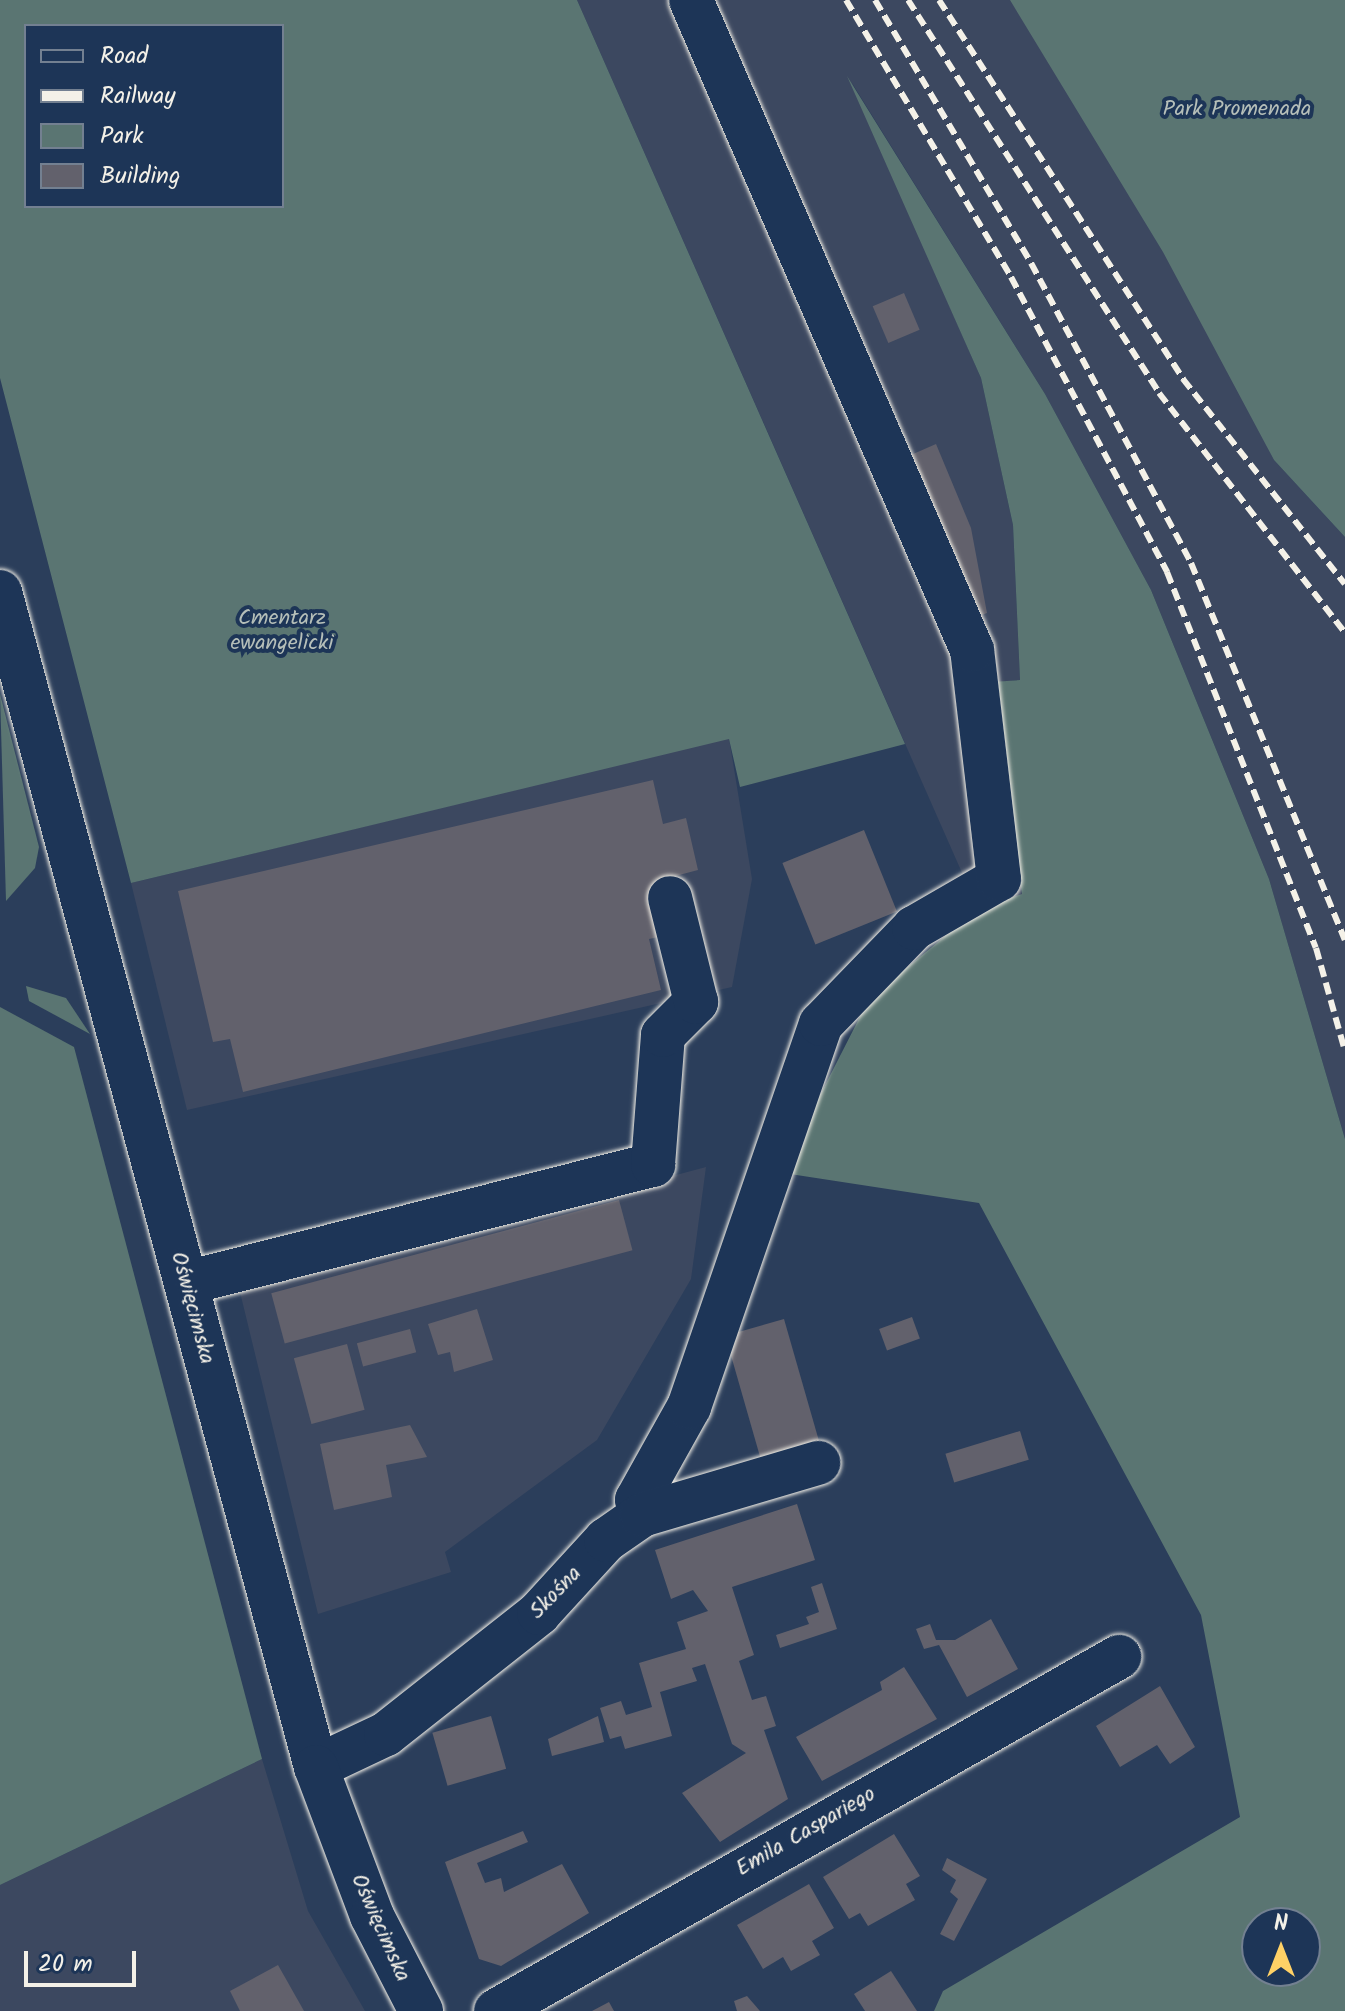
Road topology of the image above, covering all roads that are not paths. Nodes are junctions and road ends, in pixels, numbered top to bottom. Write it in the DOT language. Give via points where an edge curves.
graph roads {
  1 [pos="691,0"];
  2 [pos="0,592"];
  3 [pos="670,898"];
  4 [pos="186,1283"];
  5 [pos="818,1463"];
  6 [pos="642,1515"];
  7 [pos="1119,1657"];
  8 [pos="316,1767"];
  9 [pos="421,2011"];
  10 [pos="496,2011"];
  1 -- 6 [label="main road" via="972,650 999,879 914,928 821,1024 689,1407 637,1500"];
  2 -- 4 [label="main road, Oświęcimska"];
  3 -- 4 [label="main road" via="696,1002 663,1035 653,1165"];
  4 -- 8 [label="main road, Oświęcimska"];
  5 -- 6 [label="main road, Skośna"];
  6 -- 8 [label="main road, Skośna" via="606,1540 539,1613 410,1716"];
  7 -- 10 [label="main road, Emila Caspariego"];
  8 -- 9 [label="main road, Oświęcimska" via="372,1916"];
}
